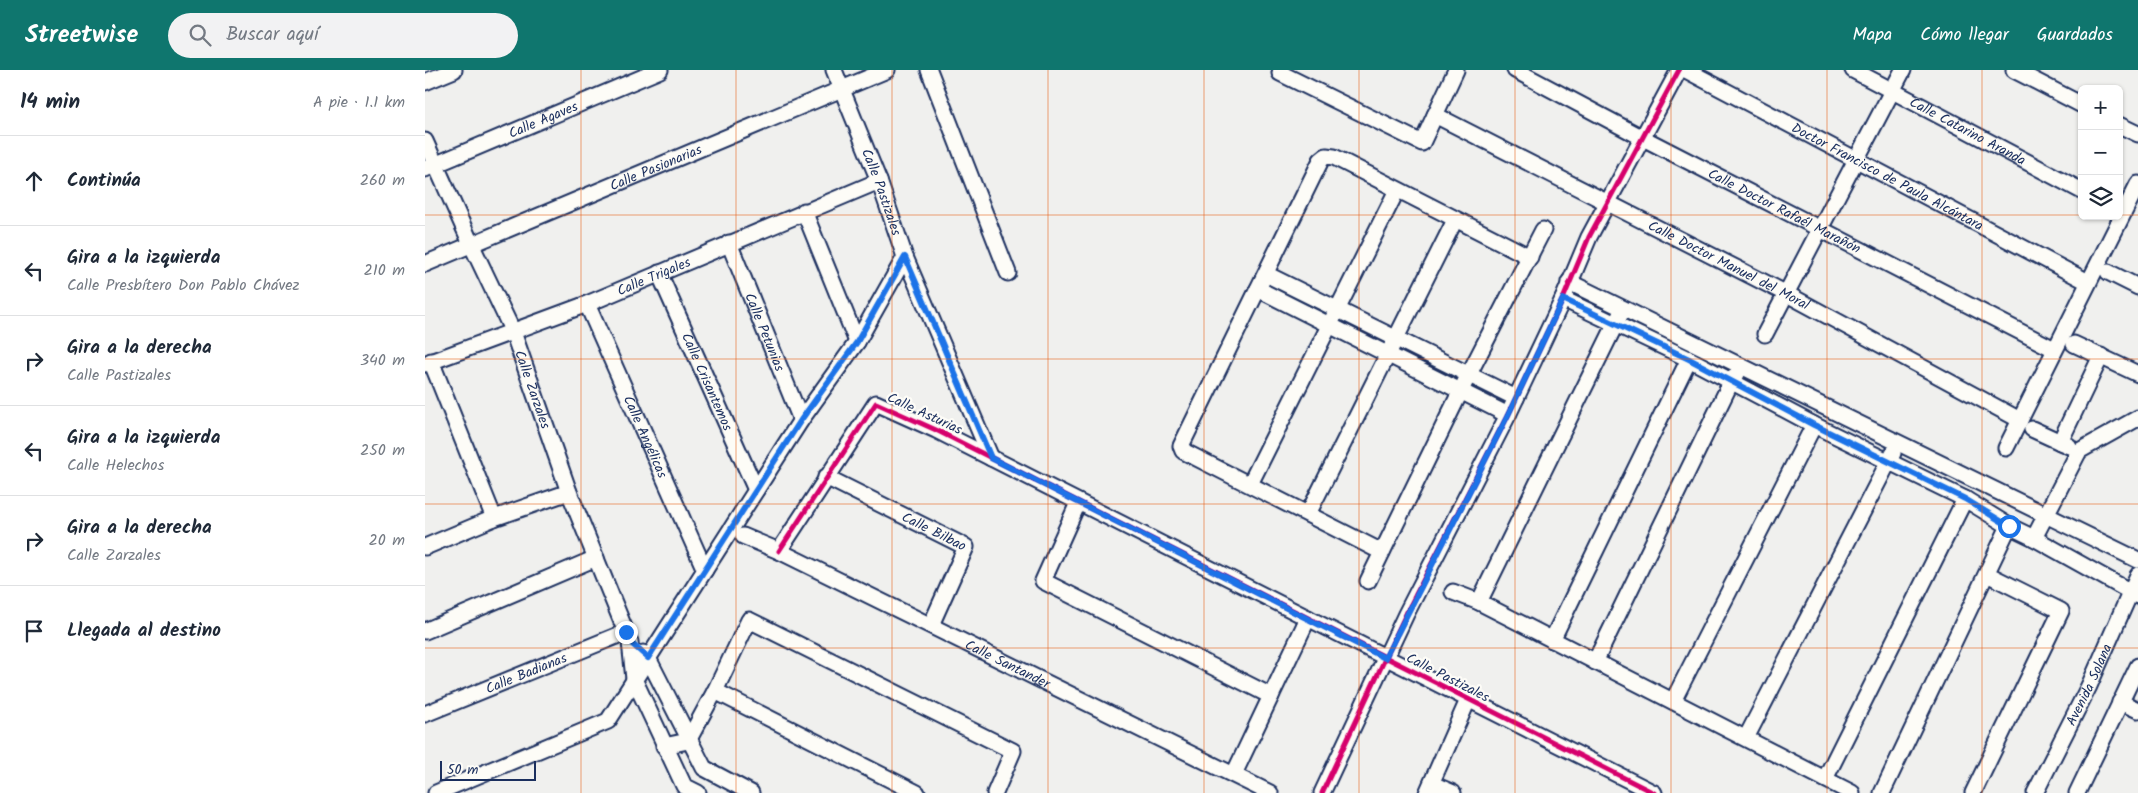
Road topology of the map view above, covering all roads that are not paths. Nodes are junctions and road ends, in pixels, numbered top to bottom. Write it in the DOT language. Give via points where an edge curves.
graph roads {
  1 [pos="454,70"];
  2 [pos="661,70"];
  3 [pos="834,70"];
  4 [pos="887,70"];
  5 [pos="929,70"];
  6 [pos="1456,70"];
  7 [pos="1515,70"];
  8 [pos="1679,70"];
  9 [pos="1686,70"];
  10 [pos="1853,70"];
  11 [pos="1903,70"];
  12 [pos="2014,70"];
  13 [pos="1281,72"];
  14 [pos="425,82"];
  15 [pos="842,88"];
  16 [pos="1892,91"];
  17 [pos="2078,103"];
  18 [pos="1435,115"];
  19 [pos="2123,126"];
  20 [pos="2138,134"];
  21 [pos="1643,138"];
  22 [pos="425,141"];
  23 [pos="1856,159"];
  24 [pos="430,167"];
  25 [pos="879,181"];
  26 [pos="2138,184"];
  27 [pos="2078,189"];
  28 [pos="1397,190"];
  29 [pos="1608,203"];
  30 [pos="2123,210"];
  31 [pos="803,211"];
  32 [pos="1455,220"];
  33 [pos="2118,220"];
  34 [pos="1819,228"];
  35 [pos="1543,230"];
  36 [pos="729,243"];
  37 [pos="472,246"];
  38 [pos="905,257"];
  39 [pos="1529,258"];
  40 [pos="425,264"];
  41 [pos="2108,272"];
  42 [pos="659,273"];
  43 [pos="1008,273"];
  44 [pos="1266,274"];
  45 [pos="1569,282"];
  46 [pos="2088,282"];
  47 [pos="2138,287"];
  48 [pos="1259,290"];
  49 [pos="1785,294"];
  50 [pos="1563,299"];
  51 [pos="587,304"];
  52 [pos="1337,308"];
  53 [pos="1624,309"];
  54 [pos="1330,324"];
  55 [pos="1615,324"];
  56 [pos="513,332"];
  57 [pos="1765,334"];
  58 [pos="1397,337"];
  59 [pos="857,342"];
  60 [pos="2074,344"];
  61 [pos="2054,349"];
  62 [pos="1389,353"];
  63 [pos="2101,356"];
  64 [pos="1689,359"];
  65 [pos="428,362"];
  66 [pos="1741,368"];
  67 [pos="1469,374"];
  68 [pos="2138,374"];
  69 [pos="1731,382"];
  70 [pos="1461,390"];
  71 [pos="1516,398"];
  72 [pos="1508,415"];
  73 [pos="2138,418"];
  74 [pos="801,420"];
  75 [pos="2026,424"];
  76 [pos="1814,425"];
  77 [pos="2060,442"];
  78 [pos="1898,444"];
  79 [pos="2006,448"];
  80 [pos="2079,451"];
  81 [pos="991,458"];
  82 [pos="1889,462"];
  83 [pos="826,477"];
  84 [pos="1249,484"];
  85 [pos="756,490"];
  86 [pos="569,492"];
  87 [pos="1965,499"];
  88 [pos="1079,503"];
  89 [pos="1308,514"];
  90 [pos="2045,515"];
  91 [pos="494,518"];
  92 [pos="2009,526"];
  93 [pos="743,536"];
  94 [pos="2034,538"];
  95 [pos="425,547"];
  96 [pos="779,551"];
  97 [pos="1382,552"];
  98 [pos="596,558"];
  99 [pos="2138,560"];
  100 [pos="705,570"];
  101 [pos="1987,574"];
  102 [pos="2138,575"];
  103 [pos="1368,581"];
  104 [pos="1453,592"];
  105 [pos="2134,594"];
  106 [pos="1479,602"];
  107 [pos="1308,618"];
  108 [pos="931,625"];
  109 [pos="425,631"];
  110 [pos="628,637"];
  111 [pos="1552,640"];
  112 [pos="648,658"];
  113 [pos="1385,658"];
  114 [pos="1595,662"];
  115 [pos="2138,666"];
  116 [pos="634,678"];
  117 [pos="715,691"];
  118 [pos="1271,696"];
  119 [pos="1468,700"];
  120 [pos="1673,701"];
  121 [pos="2120,702"];
  122 [pos="2138,710"];
  123 [pos="425,714"];
  124 [pos="1745,738"];
  125 [pos="688,741"];
  126 [pos="664,746"];
  127 [pos="1234,774"];
  128 [pos="1825,779"];
  129 [pos="1628,787"];
  130 [pos="1429,788"];
  131 [pos="435,793"];
  132 [pos="698,793"];
  133 [pos="751,793"];
  134 [pos="917,793"];
  135 [pos="995,793"];
  136 [pos="1270,793"];
  137 [pos="1322,793"];
  138 [pos="1453,793"];
  139 [pos="1654,793"];
  140 [pos="1852,793"];
  141 [pos="1882,793"];
  142 [pos="1973,793"];
  143 [pos="2035,793"];
  144 [pos="2077,793"];
  1 -- 14 [label="street"];
  2 -- 24 [label="street, Calle Agaves"];
  3 -- 15 [label="street, Calle Pastizales"];
  4 -- 15 [label="street, Calle Pasionarias"];
  5 -- 43 [label="street"];
  6 -- 18 [label="street"];
  7 -- 21 [label="street, Calle Doctor Rafaél Marañón"];
  8 -- 21 [label="street"];
  9 -- 23 [label="street, Doctor Francisco de Paula Alcántara"];
  10 -- 16 [label="street, Calle Catarino Aranda"];
  11 -- 16 [label="street"];
  12 -- 17 [label="street"];
  13 -- 18 [label="street" via="1422,143"];
  15 -- 25 [label="street, Calle Pastizales"];
  15 -- 37 [label="street, Calle Pasionarias"];
  16 -- 23 [label="street"];
  16 -- 27 [label="street, Calle Catarino Aranda"];
  18 -- 29 [label="street, Calle Doctor Manuel del Moral"];
  19 -- 20 [label="street"];
  21 -- 29 [label="street"];
  21 -- 34 [label="street, Calle Doctor Rafaél Marañón"];
  22 -- 24 [label="street, Calle Zarzales"];
  23 -- 34 [label="street"];
  23 -- 46 [label="street, Doctor Francisco de Paula Alcántara"];
  24 -- 37 [label="street, Calle Zarzales"];
  25 -- 31 [label="street, Calle Trigales"];
  25 -- 38 [label="street, Calle Pastizales"];
  26 -- 30 [label="street"];
  28 -- 32 [label="street"];
  28 -- 44 [label="street" via="1334,157 1326,156 1321,160"];
  28 -- 52 [label="street"];
  29 -- 45 [label="street"];
  29 -- 49 [label="street, Calle Doctor Manuel del Moral"];
  31 -- 36 [label="street, Calle Trigales"];
  31 -- 59 [label="street"];
  32 -- 39 [label="street"];
  32 -- 58 [label="street"];
  33 -- 46 [label="street"];
  34 -- 49 [label="street"];
  34 -- 61 [label="street, Calle Doctor Rafaél Marañón"];
  35 -- 39 [label="street"];
  36 -- 42 [label="street, Calle Trigales"];
  36 -- 74 [label="street, Calle Petunias"];
  37 -- 40 [label="street, Calle Pasionarias"];
  37 -- 56 [label="street, Calle Zarzales"];
  38 -- 59 [label="street"];
  38 -- 81 [label="street, Calle Pastizales"];
  39 -- 67 [label="street"];
  41 -- 47 [label="street"];
  42 -- 51 [label="street, Calle Trigales"];
  42 -- 85 [label="street, Calle Crisantemos"];
  44 -- 48 [label="street"];
  44 -- 52 [label="street"];
  45 -- 50 [label="street"];
  45 -- 53 [label="street"];
  46 -- 61 [label="street"];
  48 -- 54 [label="street"];
  48 -- 84 [label="street" via="1181,446 1183,451"];
  49 -- 57 [label="street"];
  49 -- 75 [label="street, Calle Doctor Manuel del Moral"];
  50 -- 55 [label="street"];
  50 -- 71 [label="street"];
  51 -- 56 [label="street, Calle Trigales"];
  51 -- 100 [label="street, Calle Angélicas"];
  52 -- 54 [label="street"];
  52 -- 58 [label="street"];
  53 -- 55 [label="street"];
  53 -- 66 [label="street"];
  54 -- 62 [label="street"];
  54 -- 84 [label="street"];
  55 -- 64 [label="street"];
  55 -- 106 [label="street"];
  56 -- 65 [label="street, Calle Trigales"];
  56 -- 86 [label="street, Calle Zarzales"];
  58 -- 62 [label="street"];
  58 -- 67 [label="street"];
  59 -- 74 [label="street"];
  60 -- 63 [label="street"];
  61 -- 75 [label="street"];
  62 -- 70 [label="street"];
  62 -- 89 [label="street"];
  63 -- 68 [label="street"];
  63 -- 77 [label="street"];
  64 -- 69 [label="street"];
  64 -- 111 [label="street"];
  65 -- 91 [label="street"];
  66 -- 69 [label="street"];
  66 -- 78 [label="street"];
  67 -- 70 [label="street"];
  67 -- 71 [label="street"];
  69 -- 76 [label="street"];
  69 -- 114 [label="street"];
  70 -- 72 [label="street"];
  70 -- 97 [label="street"];
  71 -- 72 [label="street"];
  72 -- 113 [label="street"];
  73 -- 80 [label="street"];
  74 -- 85 [label="street"];
  75 -- 77 [label="street, Calle Doctor Manuel del Moral"];
  75 -- 79 [label="street"];
  76 -- 82 [label="street"];
  76 -- 120 [label="street"];
  77 -- 80 [label="street, Calle Doctor Manuel del Moral"];
  78 -- 82 [label="street"];
  78 -- 90 [label="street"];
  80 -- 90 [label="street"];
  81 -- 83 [label="street, Calle Asturias" via="877,403"];
  81 -- 88 [label="street, Calle Pastizales"];
  82 -- 87 [label="street"];
  82 -- 124 [label="street"];
  83 -- 96 [label="street"];
  83 -- 108 [label="street, Calle Bilbao" via="966,547"];
  84 -- 89 [label="street"];
  85 -- 100 [label="street"];
  86 -- 91 [label="street"];
  86 -- 98 [label="street, Calle Zarzales"];
  87 -- 92 [label="street"];
  87 -- 128 [label="street"];
  88 -- 107 [label="street, Calle Pastizales"];
  88 -- 118 [label="street" via="1043,581"];
  89 -- 97 [label="street"];
  90 -- 94 [label="street"];
  90 -- 99 [label="street"];
  91 -- 95 [label="street"];
  92 -- 94 [label="street"];
  92 -- 101 [label="street"];
  93 -- 96 [label="street, Calle Santander"];
  94 -- 105 [label="street"];
  96 -- 108 [label="street, Calle Santander"];
  97 -- 103 [label="street"];
  98 -- 109 [label="street"];
  98 -- 110 [label="street, Calle Zarzales"];
  100 -- 112 [label="street"];
  101 -- 141 [label="street"];
  101 -- 142 [label="street" via="2061,611"];
  102 -- 105 [label="street, Avenida Solana"];
  104 -- 106 [label="street"];
  105 -- 143 [label="street, Avenida Solana"];
  106 -- 111 [label="street"];
  107 -- 113 [label="street, Calle Pastizales"];
  107 -- 118 [label="street"];
  108 -- 127 [label="street, Calle Santander"];
  110 -- 112 [label="street, Calle Zarzales"];
  110 -- 116 [label="street, Calle Zarzales"];
  110 -- 123 [label="street, Calle Badianas"];
  111 -- 114 [label="street"];
  112 -- 116 [label="street"];
  112 -- 125 [label="street"];
  113 -- 119 [label="street, Calle Pastizales"];
  113 -- 137 [label="street"];
  114 -- 120 [label="street"];
  115 -- 121 [label="street"];
  116 -- 126 [label="street, Calle Zarzales"];
  116 -- 131 [label="street" via="608,721"];
  117 -- 125 [label="street"];
  117 -- 134 [label="street"];
  117 -- 135 [label="street" via="749,620 1013,751"];
  118 -- 127 [label="street"];
  119 -- 129 [label="street, Calle Pastizales"];
  119 -- 130 [label="street"];
  120 -- 124 [label="street"];
  121 -- 122 [label="street"];
  121 -- 144 [label="street"];
  124 -- 128 [label="street"];
  125 -- 126 [label="street"];
  125 -- 133 [label="street" via="703,768"];
  126 -- 132 [label="street, Calle Zarzales" via="684,786"];
  127 -- 136 [label="street, Calle Santander"];
  128 -- 140 [label="street"];
  129 -- 139 [label="street, Calle Pastizales"];
  130 -- 138 [label="street"];
}
